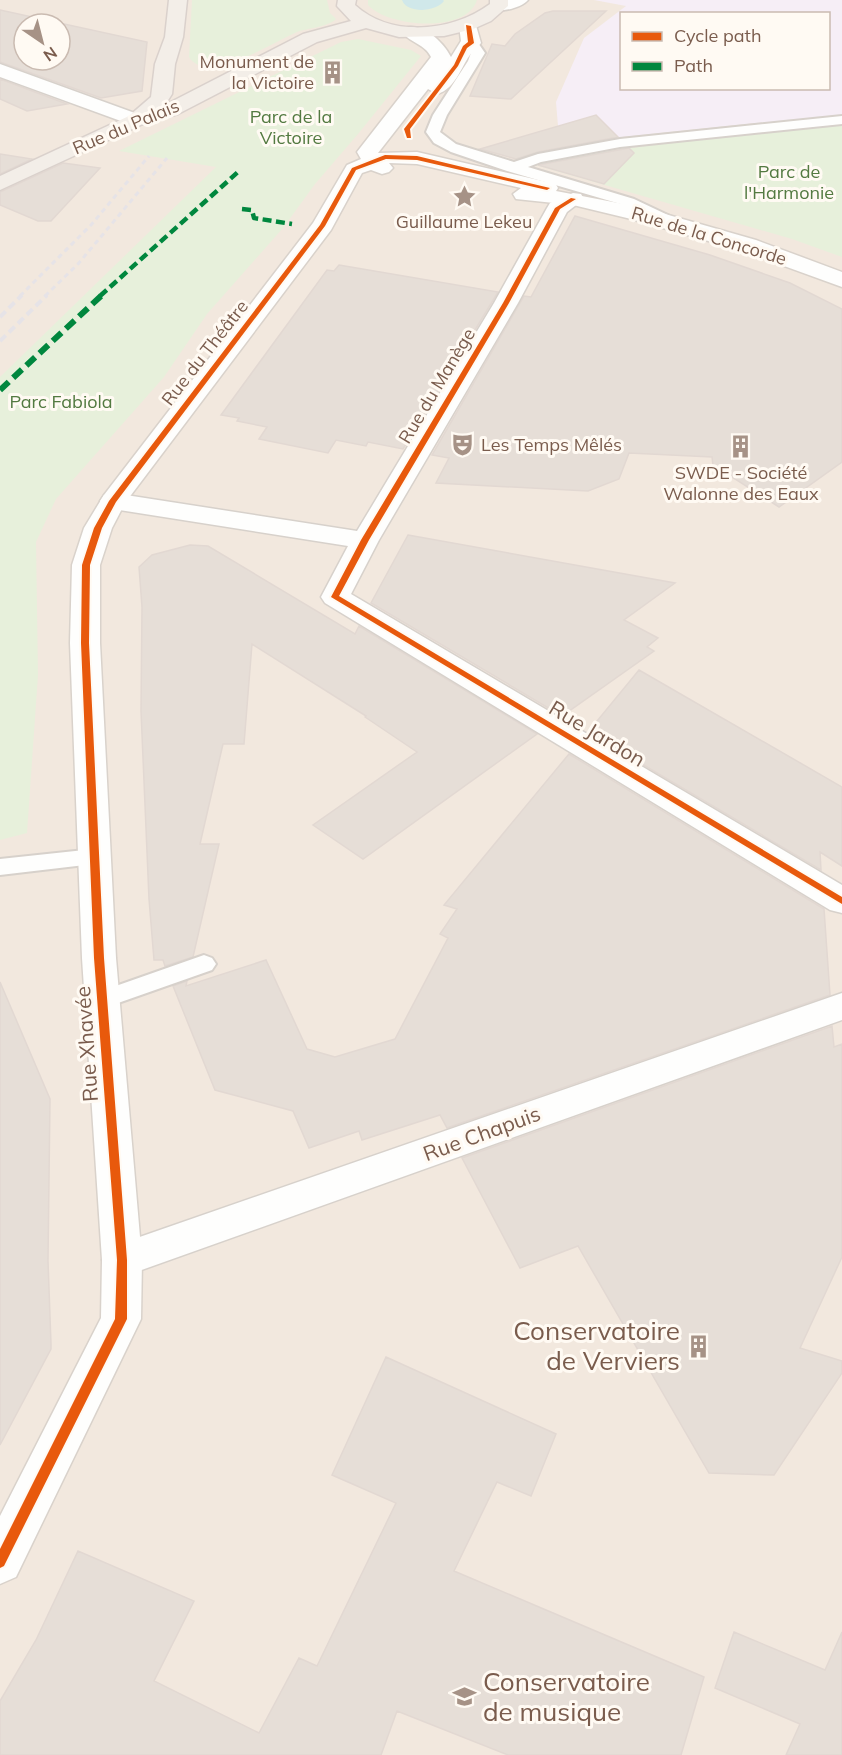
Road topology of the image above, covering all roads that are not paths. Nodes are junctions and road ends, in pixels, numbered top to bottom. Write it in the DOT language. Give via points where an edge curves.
graph roads {
  1 [pos="178,0"];
  2 [pos="346,0"];
  3 [pos="519,0"];
  4 [pos="499,3"];
  5 [pos="368,22"];
  6 [pos="411,32"];
  7 [pos="470,34"];
  8 [pos="174,37"];
  9 [pos="183,65"];
  10 [pos="251,69"];
  11 [pos="0,70"];
  12 [pos="204,74"];
  13 [pos="136,120"];
  14 [pos="842,120"];
  15 [pos="409,137"];
  16 [pos="379,161"];
  17 [pos="512,168"];
  18 [pos="409,174"];
  19 [pos="0,184"];
  20 [pos="547,188"];
  21 [pos="358,193"];
  22 [pos="573,199"];
  23 [pos="323,225"];
  24 [pos="680,226"];
  25 [pos="842,280"];
  26 [pos="113,501"];
  27 [pos="365,540"];
  28 [pos="335,597"];
  29 [pos="94,857"];
  30 [pos="0,867"];
  31 [pos="842,901"];
  32 [pos="204,964"];
  33 [pos="101,1000"];
  34 [pos="842,1006"];
  35 [pos="122,1260"];
  36 [pos="0,1562"];
  1 -- 8 [label="main road"];
  2 -- 5 [label="main road" via="352,14"];
  3 -- 4 [label="street"];
  4 -- 7 [label="main road"];
  5 -- 6 [label="main road"];
  5 -- 10 [label="main road, Rue du Palais" via="310,38"];
  6 -- 7 [label="main road" via="448,30"];
  6 -- 16 [label="street" via="436,46 441,57 367,152"];
  7 -- 15 [label="street" via="456,65 407,129"];
  7 -- 17 [label="lane" via="478,53 476,61 433,132 446,145"];
  8 -- 9 [label="main road"];
  8 -- 13 [label="main road" via="159,100"];
  10 -- 12 [label="main road"];
  10 -- 13 [label="main road, Rue du Palais" via="171,110"];
  11 -- 13 [label="street"];
  13 -- 19 [label="main road, Rue du Palais"];
  14 -- 17 [label="lane" via="620,143 538,158"];
  15 -- 16 [label="street" via="396,142"];
  15 -- 20 [label="street, Rue de la Concorde" via="435,150"];
  16 -- 18 [label="street, Rue de la Concorde"];
  16 -- 20 [label="street" via="417,158"];
  16 -- 21 [label="street"];
  16 -- 23 [label="street" via="354,169"];
  17 -- 24 [label="lane" via="629,202"];
  18 -- 21 [label="street"];
  18 -- 22 [label="street, Rue de la Concorde"];
  20 -- 22 [label="street, Rue de la Concorde"];
  21 -- 23 [label="street"];
  22 -- 24 [label="street, Rue de la Concorde"];
  22 -- 27 [label="street, Rue du Manège" via="558,208"];
  23 -- 26 [label="street, Rue du Théâtre"];
  24 -- 25 [label="street, Rue de la Concorde" via="748,245"];
  26 -- 27 [label="street"];
  26 -- 29 [label="street, Rue Xhavée" via="98,528 86,565 85,643"];
  27 -- 28 [label="street, Rue du Manège"];
  28 -- 31 [label="street, Rue Jardon"];
  29 -- 30 [label="lane"];
  29 -- 33 [label="street, Rue Xhavée"];
  32 -- 33 [label="lane"];
  33 -- 35 [label="street, Rue Xhavée"];
  34 -- 35 [label="street, Rue Chapuis"];
  35 -- 36 [label="street, Rue Xhavée" via="121,1319"];
}
